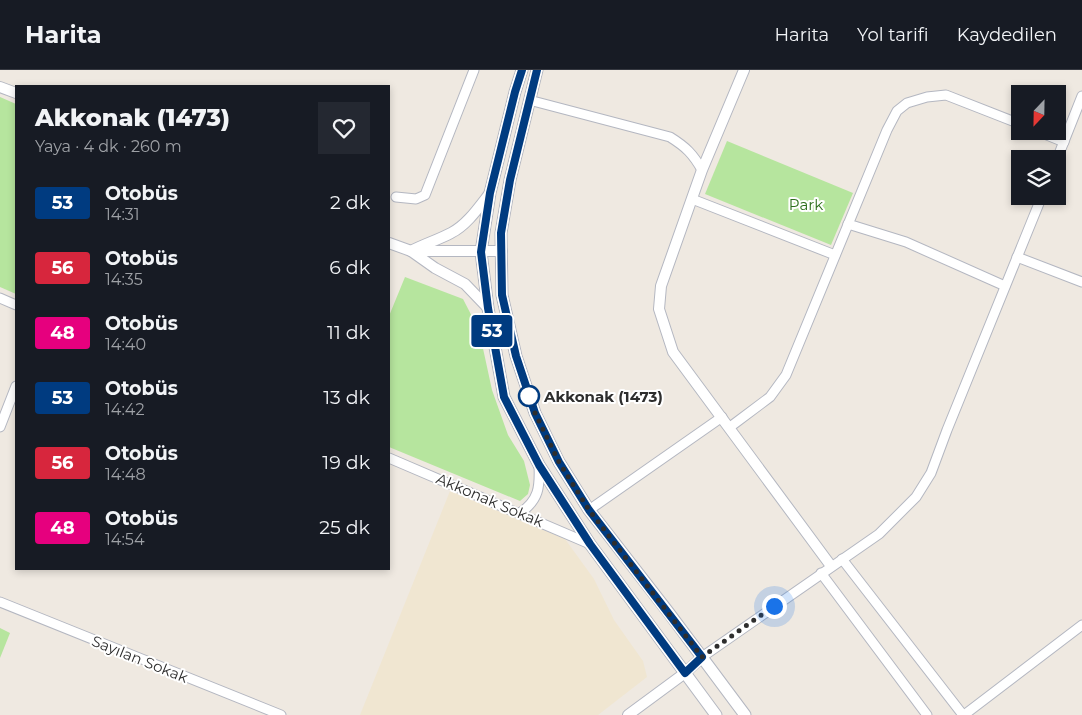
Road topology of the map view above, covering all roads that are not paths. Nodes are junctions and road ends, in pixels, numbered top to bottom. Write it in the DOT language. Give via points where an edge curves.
graph roads {
  1 [pos="474,70"];
  2 [pos="522,70"];
  3 [pos="537,70"];
  4 [pos="744,70"];
  5 [pos="0,87"];
  6 [pos="15,93"];
  7 [pos="1082,96"];
  8 [pos="530,100"];
  9 [pos="1080,109"];
  10 [pos="1011,120"];
  11 [pos="1059,140"];
  12 [pos="1064,142"];
  13 [pos="1061,150"];
  14 [pos="702,170"];
  15 [pos="490,193"];
  16 [pos="396,197"];
  17 [pos="692,199"];
  18 [pos="1038,205"];
  19 [pos="848,224"];
  20 [pos="390,243"];
  21 [pos="411,251"];
  22 [pos="502,251"];
  23 [pos="481,252"];
  24 [pos="836,255"];
  25 [pos="1017,257"];
  26 [pos="1082,282"];
  27 [pos="1005,286"];
  28 [pos="0,298"];
  29 [pos="15,305"];
  30 [pos="488,308"];
  31 [pos="15,388"];
  32 [pos="722,417"];
  33 [pos="0,426"];
  34 [pos="730,427"];
  35 [pos="390,458"];
  36 [pos="539,465"];
  37 [pos="589,510"];
  38 [pos="520,513"];
  39 [pos="590,544"];
  40 [pos="842,559"];
  41 [pos="831,566"];
  42 [pos="821,572"];
  43 [pos="0,602"];
  44 [pos="1081,627"];
  45 [pos="702,657"];
  46 [pos="685,673"];
  47 [pos="281,715"];
  48 [pos="628,715"];
  49 [pos="716,715"];
  50 [pos="745,715"];
  51 [pos="927,715"];
  52 [pos="963,715"];
  1 -- 16 [label="street" via="425,195 416,199"];
  2 -- 15 [label="main road"];
  3 -- 8 [label="main road"];
  4 -- 14 [label="street"];
  5 -- 6 [label="street"];
  7 -- 9 [label="street"];
  8 -- 14 [label="street" via="670,137 694,155"];
  8 -- 22 [label="main road" via="510,180 501,233"];
  9 -- 12 [label="street"];
  10 -- 19 [label="street" via="946,95 907,103 897,111 887,130"];
  11 -- 12 [label="street"];
  12 -- 13 [label="street"];
  14 -- 17 [label="street"];
  15 -- 21 [label="street" via="452,233"];
  15 -- 23 [label="main road"];
  17 -- 24 [label="street"];
  17 -- 32 [label="street" via="661,286 659,309 673,352"];
  18 -- 25 [label="street"];
  19 -- 24 [label="street"];
  19 -- 27 [label="street" via="906,242"];
  20 -- 21 [label="street"];
  21 -- 23 [label="street"];
  21 -- 30 [label="street" via="465,284"];
  22 -- 23 [label="street"];
  22 -- 37 [label="main road" via="502,295 516,356 535,413 559,462"];
  23 -- 30 [label="main road"];
  24 -- 34 [label="street" via="786,375 770,397"];
  25 -- 26 [label="street"];
  25 -- 27 [label="street"];
  27 -- 40 [label="street" via="931,473 916,497 879,534"];
  28 -- 29 [label="street"];
  30 -- 36 [label="main road" via="504,397"];
  31 -- 33 [label="street"];
  32 -- 34 [label="street"];
  32 -- 37 [label="street"];
  34 -- 41 [label="street"];
  35 -- 38 [label="street, Akkonak Sokak"];
  36 -- 38 [label="street" via="540,486 536,497"];
  36 -- 39 [label="main road"];
  37 -- 45 [label="main road"];
  38 -- 39 [label="street, Akkonak Sokak"];
  39 -- 46 [label="main road"];
  40 -- 41 [label="street"];
  40 -- 52 [label="street"];
  41 -- 42 [label="street"];
  42 -- 45 [label="street"];
  42 -- 51 [label="street"];
  43 -- 47 [label="street, Sayılan Sokak"];
  44 -- 52 [label="street"];
  45 -- 46 [label="street"];
  45 -- 50 [label="main road"];
  46 -- 48 [label="street"];
  46 -- 49 [label="main road"];
}
